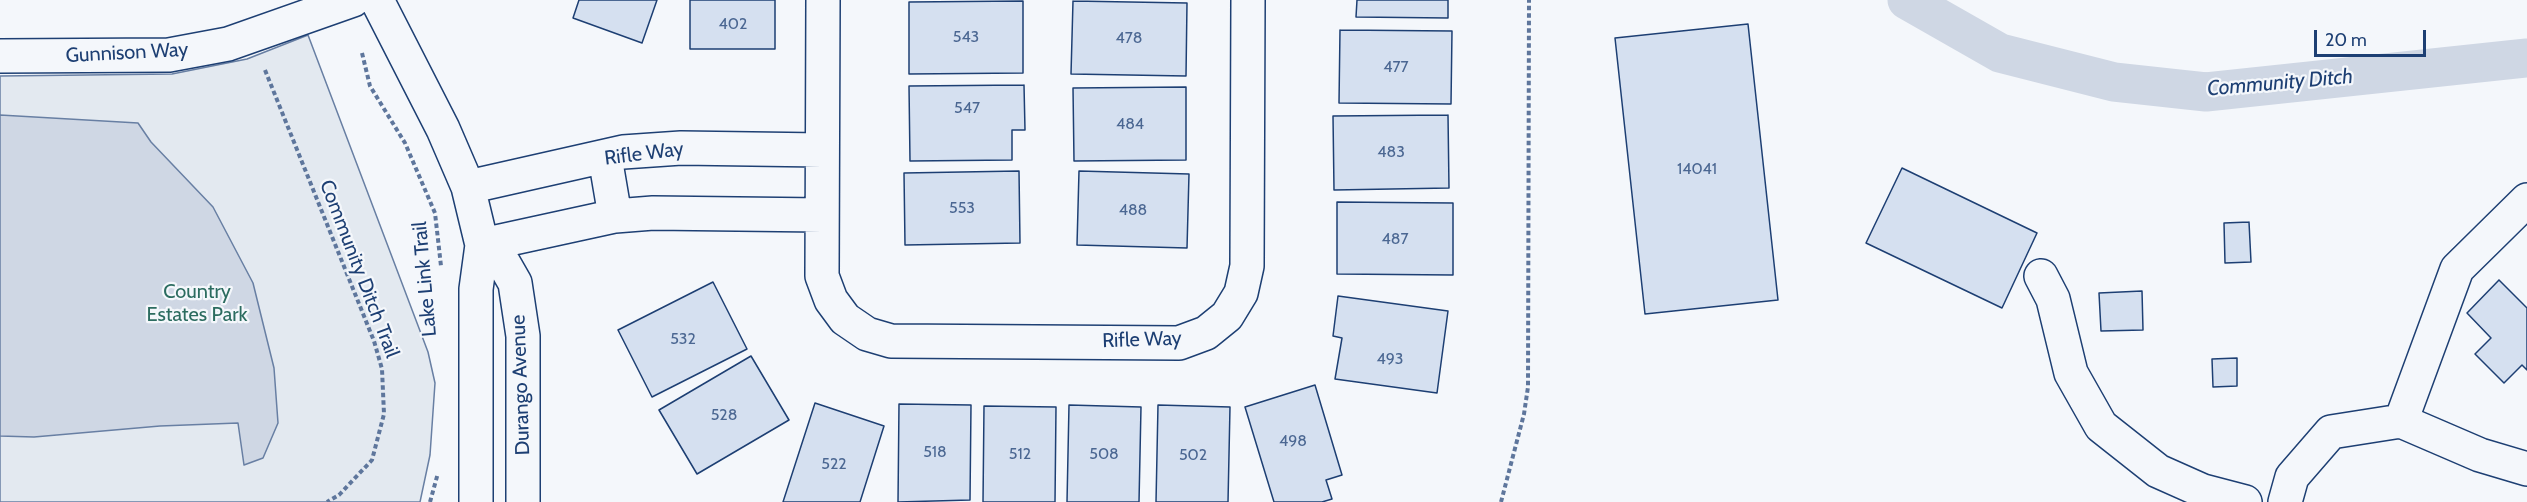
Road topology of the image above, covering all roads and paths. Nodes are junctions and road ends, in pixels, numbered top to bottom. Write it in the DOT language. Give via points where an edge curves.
graph roads {
  1 [pos="377,0"];
  2 [pos="823,0"];
  3 [pos="1248,0"];
  4 [pos="1529,0"];
  5 [pos="348,2"];
  6 [pos="252,36"];
  7 [pos="0,56"];
  8 [pos="822,150"];
  9 [pos="605,157"];
  10 [pos="468,187"];
  11 [pos="2527,200"];
  12 [pos="822,215"];
  13 [pos="615,216"];
  14 [pos="482,245"];
  15 [pos="441,270"];
  16 [pos="2041,276"];
  17 [pos="2401,421"];
  18 [pos="441,463"];
  19 [pos="2527,469"];
  20 [pos="327,502"];
  21 [pos="430,502"];
  22 [pos="476,502"];
  23 [pos="523,502"];
  24 [pos="1501,502"];
  25 [pos="2245,502"];
  26 [pos="2285,502"];
  1 -- 10 [label="street"];
  2 -- 8 [label="street, Rifle Way"];
  3 -- 12 [label="street, Rifle Way" via="1247,266 1242,293 1227,316 1206,333 1179,343 891,341 867,334 845,319 831,300 822,276"];
  4 -- 24 [label="path" via="1528,387"];
  5 -- 6 [label="street, Gunnison Way"];
  5 -- 15 [label="path, Lake Link Trail" via="370,86 405,143 435,213"];
  6 -- 7 [label="street, Gunnison Way" via="169,55"];
  6 -- 20 [label="path, Community Ditch Trail" via="382,369 384,414 372,460 339,495"];
  8 -- 9 [label="street, Rifle Way" via="681,148"];
  8 -- 12 [label="street, Rifle Way"];
  9 -- 10 [label="street, Rifle Way"];
  9 -- 13 [label="street"];
  10 -- 14 [label="street"];
  11 -- 17 [label="street" via="2457,269"];
  12 -- 13 [label="street"];
  13 -- 14 [label="street"];
  14 -- 22 [label="street" via="476,289"];
  14 -- 23 [label="street, Durango Avenue" via="503,262 515,283 523,336"];
  16 -- 25 [label="street" via="2053,299 2071,373 2101,426 2158,471 2203,491"];
  17 -- 19 [label="street" via="2480,455"];
  17 -- 26 [label="street" via="2331,432 2292,477"];
  18 -- 21 [label="path"];
}
